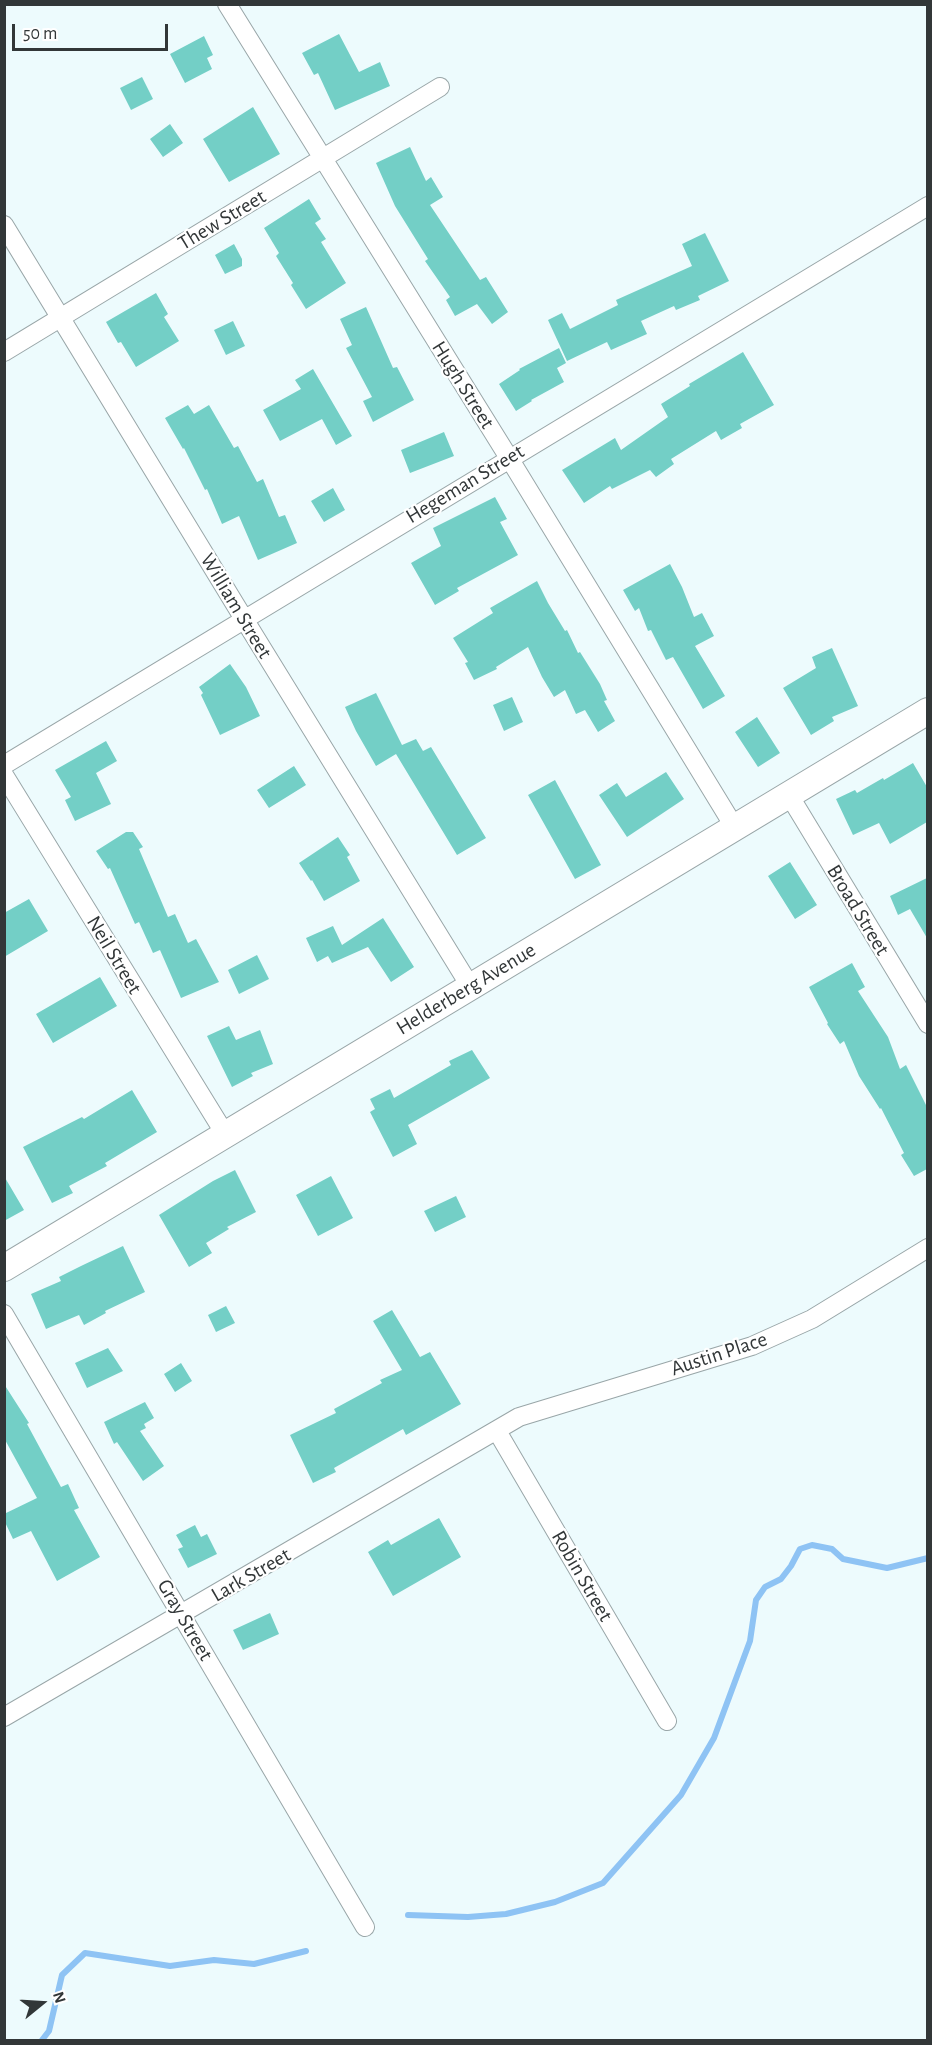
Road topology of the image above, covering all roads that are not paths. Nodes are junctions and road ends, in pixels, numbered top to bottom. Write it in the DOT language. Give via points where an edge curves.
graph roads {
  1 [pos="227,4"];
  2 [pos="440,87"];
  3 [pos="323,159"];
  4 [pos="927,206"];
  5 [pos="4,225"];
  6 [pos="60,318"];
  7 [pos="4,352"];
  8 [pos="509,458"];
  9 [pos="244,619"];
  10 [pos="927,711"];
  11 [pos="4,765"];
  12 [pos="4,775"];
  13 [pos="789,795"];
  14 [pos="735,828"];
  15 [pos="470,986"];
  16 [pos="927,1024"];
  17 [pos="225,1134"];
  18 [pos="927,1248"];
  19 [pos="4,1268"];
  20 [pos="4,1314"];
  21 [pos="497,1431"];
  22 [pos="182,1615"];
  23 [pos="4,1717"];
  24 [pos="667,1721"];
  25 [pos="364,1927"];
  1 -- 3 [label="street, Hugh Street"];
  2 -- 3 [label="street, Thew Street"];
  3 -- 6 [label="street, Thew Street"];
  3 -- 8 [label="street, Hugh Street"];
  4 -- 8 [label="street, Hegeman Street"];
  5 -- 6 [label="street, William Street"];
  6 -- 7 [label="street, Thew Street"];
  6 -- 9 [label="street, William Street"];
  8 -- 9 [label="street, Hegeman Street"];
  8 -- 14 [label="street, Hugh Street"];
  9 -- 11 [label="street, Hegeman Street"];
  9 -- 15 [label="street, William Street"];
  10 -- 13 [label="street, Helderberg Avenue"];
  12 -- 17 [label="street, Neil Street"];
  13 -- 14 [label="street, Helderberg Avenue"];
  13 -- 16 [label="street, Broad Street"];
  14 -- 15 [label="street, Helderberg Avenue"];
  15 -- 17 [label="street, Helderberg Avenue"];
  17 -- 19 [label="street, Helderberg Avenue"];
  18 -- 21 [label="street, Austin Place" via="812,1319 752,1346 552,1405 519,1417"];
  20 -- 22 [label="street, Gray Street"];
  21 -- 22 [label="street, Lark Street"];
  21 -- 24 [label="street, Robin Street"];
  22 -- 23 [label="street, Lark Street"];
  22 -- 25 [label="street, Gray Street"];
}
